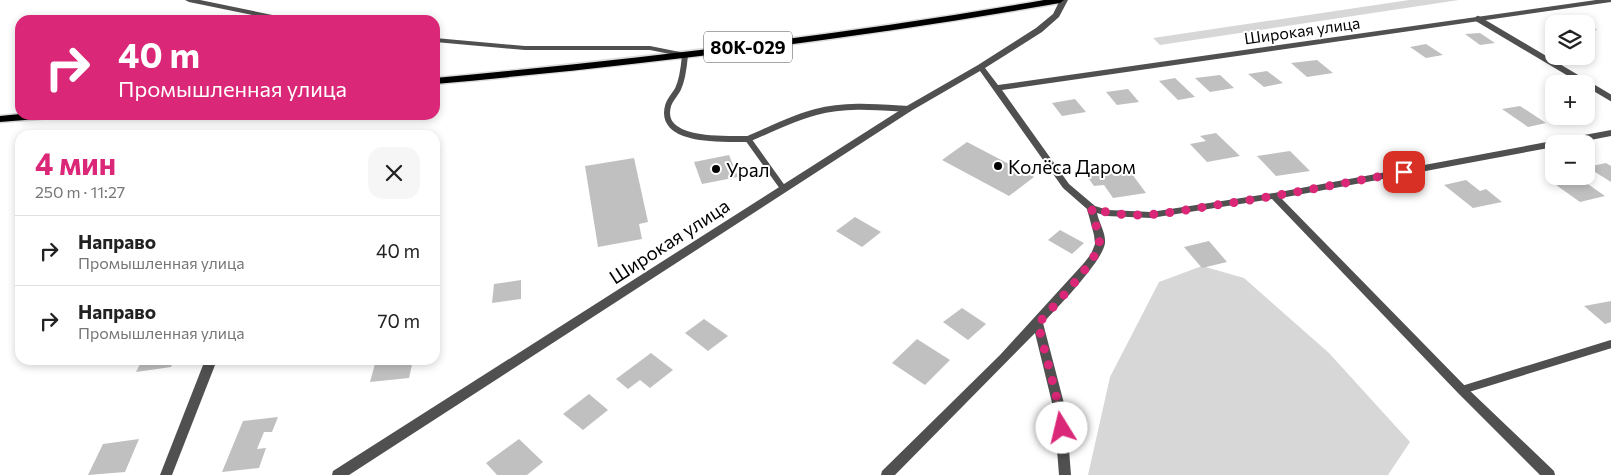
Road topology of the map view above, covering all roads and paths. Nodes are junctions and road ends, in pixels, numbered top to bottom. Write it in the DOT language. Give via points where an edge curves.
graph roads {
  1 [pos="188,0"];
  2 [pos="1060,0"];
  3 [pos="1064,0"];
  4 [pos="1611,0"];
  5 [pos="262,15"];
  6 [pos="1478,19"];
  7 [pos="440,40"];
  8 [pos="685,55"];
  9 [pos="982,67"];
  10 [pos="440,80"];
  11 [pos="998,88"];
  12 [pos="1611,98"];
  13 [pos="908,109"];
  14 [pos="15,118"];
  15 [pos="0,119"];
  16 [pos="1611,133"];
  17 [pos="1595,136"];
  18 [pos="748,139"];
  19 [pos="1545,146"];
  20 [pos="783,188"];
  21 [pos="1274,196"];
  22 [pos="1092,208"];
  23 [pos="1038,324"];
  24 [pos="1611,344"];
  25 [pos="209,365"];
  26 [pos="1462,390"];
  27 [pos="166,475"];
  28 [pos="338,475"];
  29 [pos="886,475"];
  30 [pos="1065,475"];
  31 [pos="1549,475"];
  1 -- 5 [label="street"];
  2 -- 8 [label="main road, 80К-029" via="954,19"];
  3 -- 9 [label="street, Широкая улица" via="1056,15 1039,30"];
  4 -- 6 [label="street, Широкая улица"];
  6 -- 11 [label="street, Широкая улица"];
  6 -- 12 [label="lane"];
  7 -- 8 [label="street" via="525,48 650,48"];
  8 -- 10 [label="main road, 80К-029"];
  8 -- 18 [label="lane" via="683,77 668,106 671,125 680,133 700,138"];
  9 -- 11 [label="street"];
  9 -- 13 [label="street, Широкая улица"];
  11 -- 22 [label="street" via="1066,186"];
  13 -- 18 [label="lane" via="874,106 826,109"];
  13 -- 20 [label="street, Широкая улица"];
  14 -- 15 [label="main road"];
  16 -- 17 [label="street"];
  18 -- 20 [label="lane"];
  19 -- 21 [label="street"];
  20 -- 28 [label="street, Широкая улица"];
  21 -- 22 [label="street" via="1151,215 1107,213"];
  21 -- 26 [label="street"];
  22 -- 23 [label="street" via="1100,244 1094,257"];
  23 -- 29 [label="street"];
  23 -- 30 [label="street" via="1060,411"];
  24 -- 26 [label="lane"];
  25 -- 27 [label="street"];
  26 -- 31 [label="street"];
}
